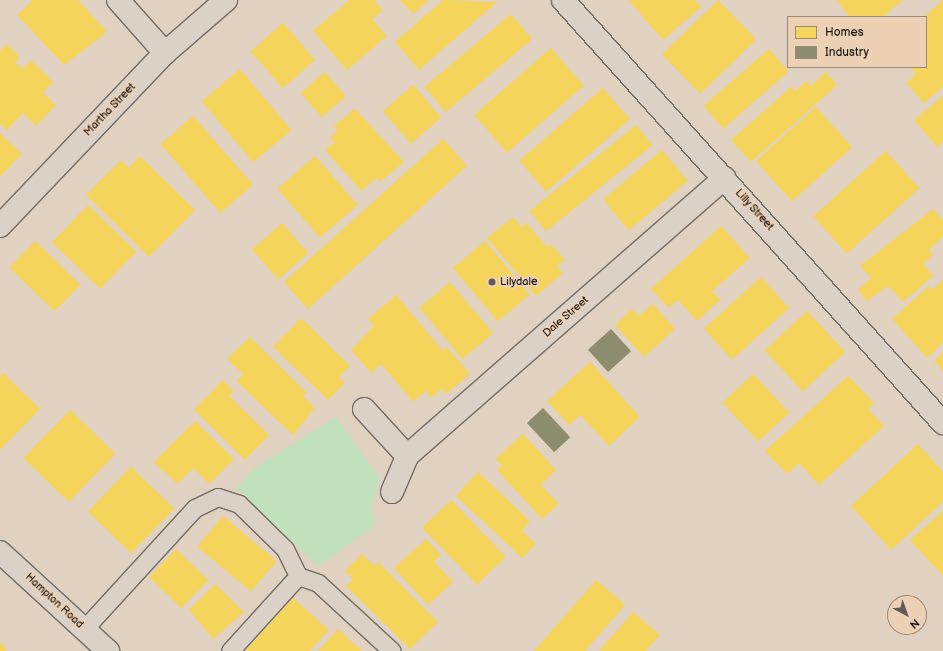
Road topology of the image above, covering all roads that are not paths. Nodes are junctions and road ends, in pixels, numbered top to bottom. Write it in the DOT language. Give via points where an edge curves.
graph roads {
  1 [pos="118,0"];
  2 [pos="226,0"];
  3 [pos="563,0"];
  4 [pos="165,53"];
  5 [pos="725,178"];
  6 [pos="0,226"];
  7 [pos="364,409"];
  8 [pos="943,423"];
  9 [pos="407,456"];
  10 [pos="392,492"];
  11 [pos="0,552"];
  12 [pos="298,576"];
  13 [pos="84,629"];
  14 [pos="108,651"];
  15 [pos="230,651"];
  16 [pos="392,651"];
  1 -- 4 [label="street"];
  2 -- 4 [label="street, Martha Street"];
  3 -- 5 [label="street, Lilly Street"];
  4 -- 6 [label="street, Martha Street"];
  5 -- 8 [label="street, Lilly Street"];
  5 -- 9 [label="street, Dale Street"];
  7 -- 9 [label="street"];
  9 -- 10 [label="street, Dale Street"];
  11 -- 13 [label="street, Hampton Road"];
  12 -- 13 [label="lane" via="285,549 239,504 218,496 195,508"];
  12 -- 15 [label="lane"];
  12 -- 16 [label="lane" via="318,583"];
  13 -- 14 [label="street, Hampton Road"];
}
